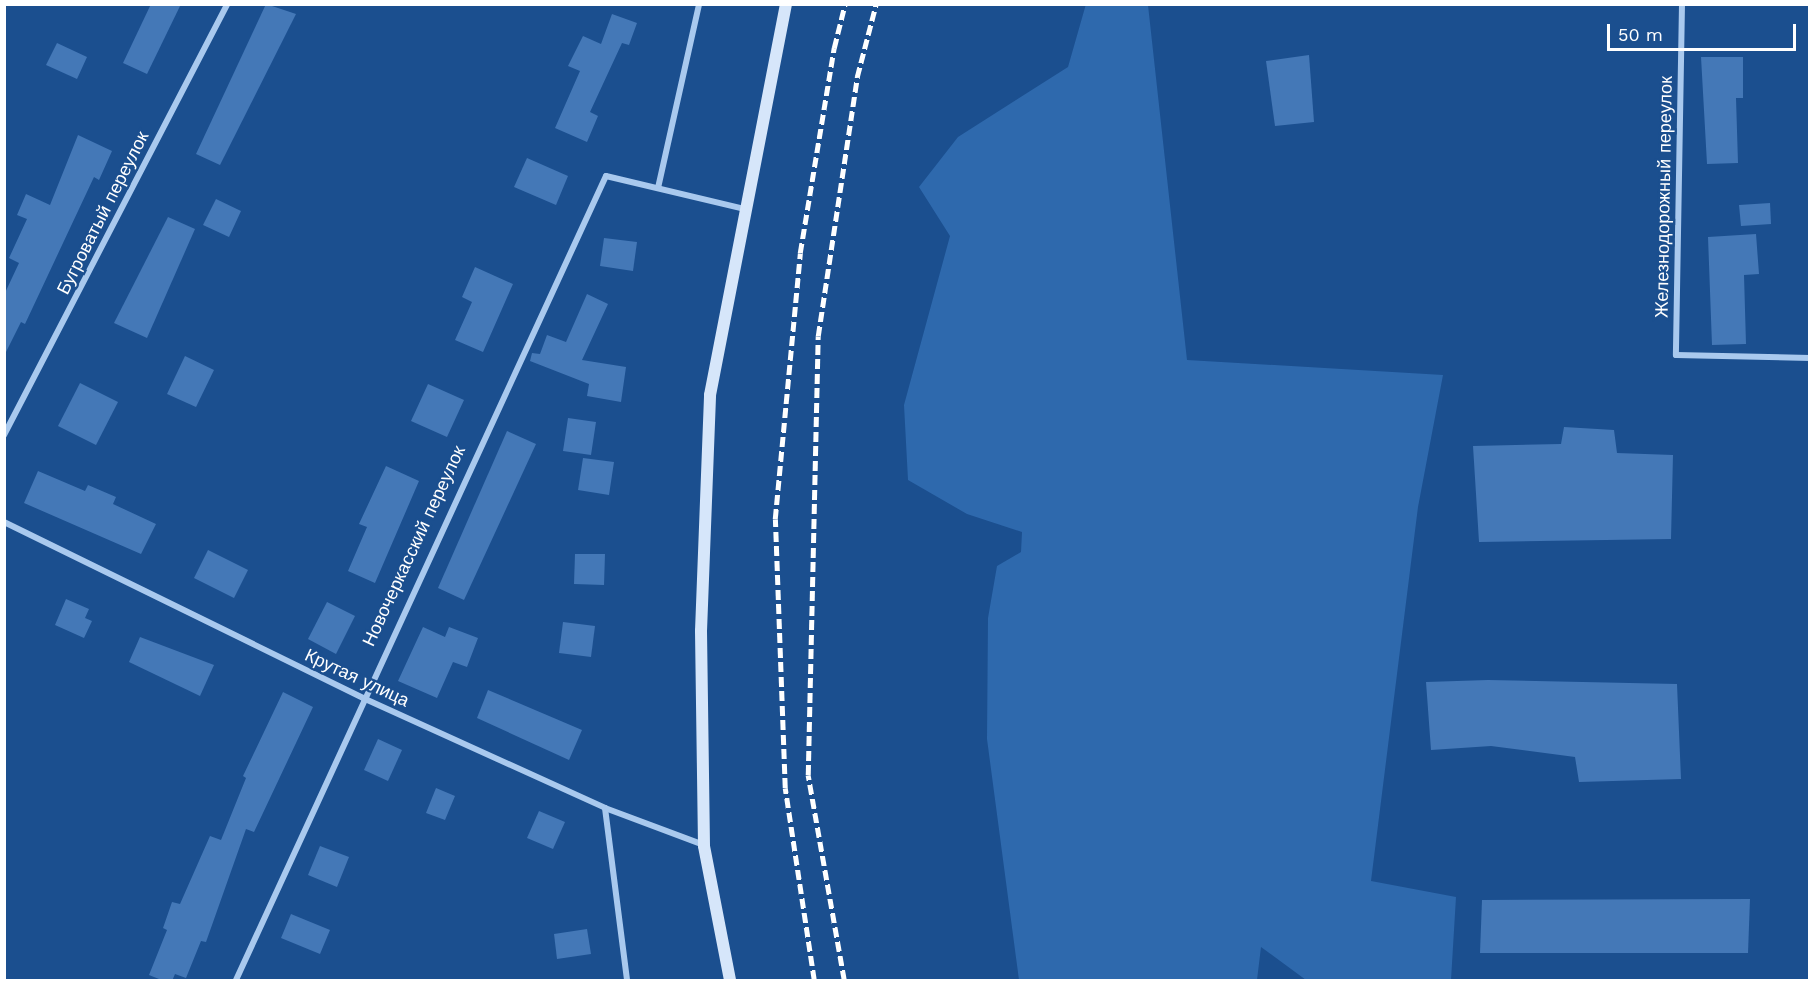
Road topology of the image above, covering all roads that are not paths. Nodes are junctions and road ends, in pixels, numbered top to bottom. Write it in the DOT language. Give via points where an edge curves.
graph roads {
  1 [pos="227,4"];
  2 [pos="699,4"];
  3 [pos="786,4"];
  4 [pos="1682,4"];
  5 [pos="658,189"];
  6 [pos="744,209"];
  7 [pos="1809,358"];
  8 [pos="4,435"];
  9 [pos="4,522"];
  10 [pos="363,698"];
  11 [pos="605,808"];
  12 [pos="704,846"];
  13 [pos="236,981"];
  14 [pos="627,981"];
  15 [pos="730,981"];
  1 -- 8 [label="street, Бугроватый переулок"];
  2 -- 5 [label="street"];
  3 -- 6 [label="main road"];
  4 -- 7 [label="street, Железнодорожный переулок" via="1676,355"];
  5 -- 6 [label="street, Новочеркасский переулок"];
  5 -- 10 [label="street, Новочеркасский переулок" via="606,176"];
  6 -- 12 [label="main road" via="710,395 701,632"];
  9 -- 10 [label="street, Крутая улица"];
  10 -- 11 [label="street, Крутая улица"];
  10 -- 13 [label="street, Новочеркасский переулок"];
  11 -- 12 [label="street, Крутая улица"];
  11 -- 14 [label="street"];
  12 -- 15 [label="main road"];
}
